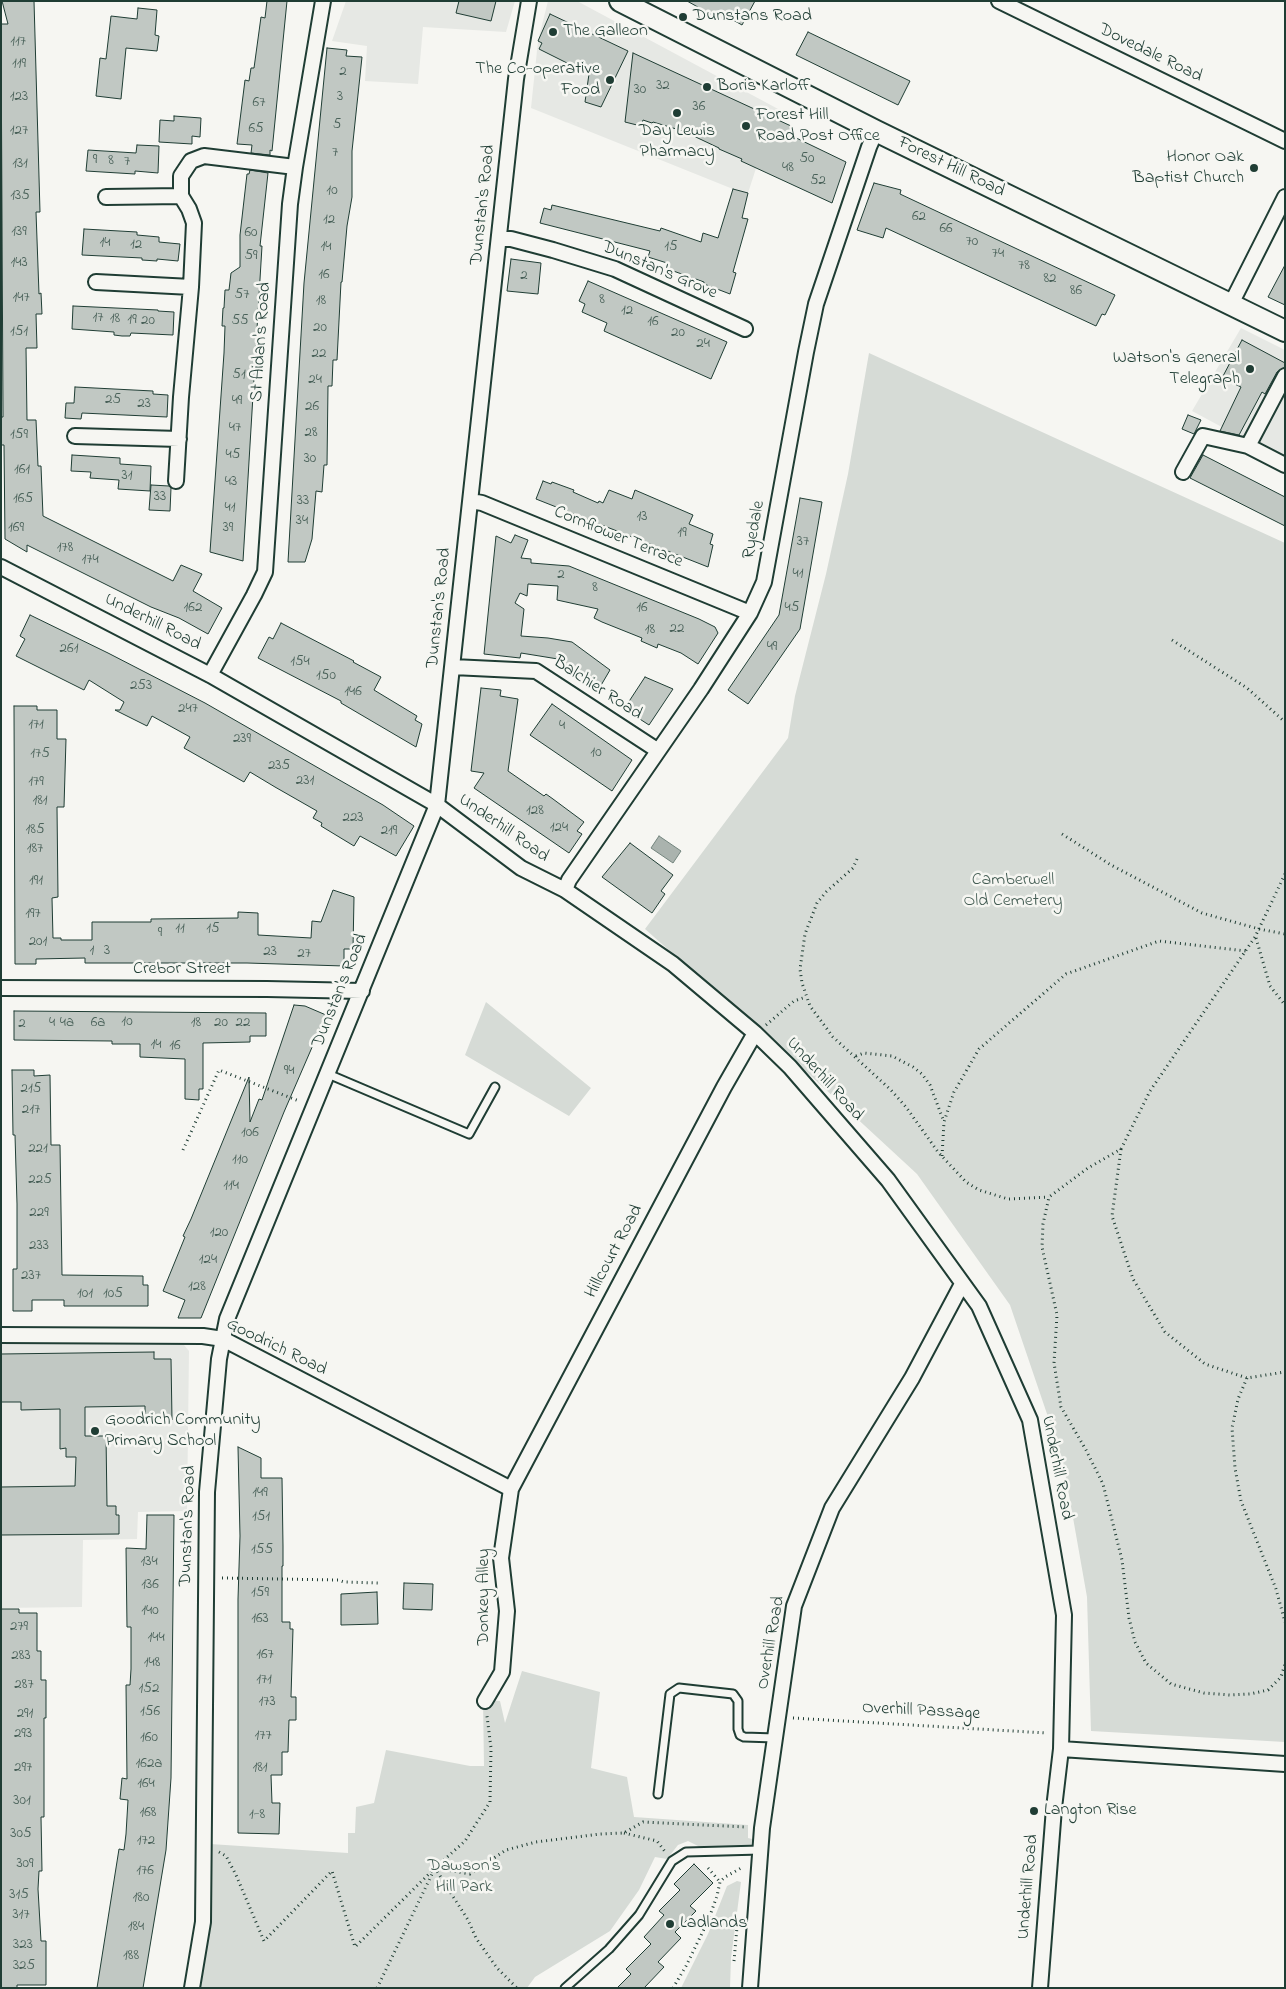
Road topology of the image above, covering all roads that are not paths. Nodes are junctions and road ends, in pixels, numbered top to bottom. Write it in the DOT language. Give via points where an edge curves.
graph roads {
  1 [pos="323,1"];
  2 [pos="529,1"];
  3 [pos="620,1"];
  4 [pos="999,1"];
  5 [pos="876,131"];
  6 [pos="1285,141"];
  7 [pos="294,166"];
  8 [pos="181,196"];
  9 [pos="106,197"];
  10 [pos="1285,197"];
  11 [pos="499,239"];
  12 [pos="96,282"];
  13 [pos="191,287"];
  14 [pos="1231,304"];
  15 [pos="745,329"];
  16 [pos="1285,331"];
  17 [pos="1285,376"];
  18 [pos="74,436"];
  19 [pos="179,438"];
  20 [pos="1248,446"];
  21 [pos="1285,465"];
  22 [pos="1183,472"];
  23 [pos="176,481"];
  24 [pos="470,501"];
  25 [pos="1,567"];
  26 [pos="750,613"];
  27 [pos="453,667"];
  28 [pos="210,675"];
  29 [pos="657,750"];
  30 [pos="436,805"];
  31 [pos="565,890"];
  32 [pos="1,988"];
  33 [pos="362,991"];
  34 [pos="755,1034"];
  35 [pos="328,1074"];
  36 [pos="495,1087"];
  37 [pos="962,1284"];
  38 [pos="1,1335"];
  39 [pos="223,1339"];
  40 [pos="511,1488"];
  41 [pos="485,1701"];
  42 [pos="776,1738"];
  43 [pos="1061,1749"];
  44 [pos="1285,1764"];
  45 [pos="658,1794"];
  46 [pos="760,1850"];
  47 [pos="192,1988"];
  48 [pos="565,1988"];
  49 [pos="750,1988"];
  50 [pos="1040,1988"];
  1 -- 7 [label="street, St Aidan's Road"];
  2 -- 11 [label="street, Dunstan's Road" via="516,79"];
  3 -- 5 [label="main road, Forest Hill Road"];
  4 -- 6 [label="street, Dovedale Road"];
  5 -- 14 [label="main road, Forest Hill Road"];
  5 -- 26 [label="street, Ryedale" via="816,304 764,582"];
  7 -- 8 [label="street" via="204,156 191,161 181,176"];
  7 -- 28 [label="street, St Aidan's Road" via="265,572"];
  8 -- 9 [label="street"];
  8 -- 13 [label="street" via="194,223"];
  10 -- 14 [label="street"];
  11 -- 15 [label="street, Dunstan's Grove" via="545,248 615,269"];
  11 -- 24 [label="street, Dunstan's Road"];
  12 -- 13 [label="street"];
  13 -- 19 [label="street"];
  14 -- 16 [label="main road, Forest Hill Road"];
  17 -- 20 [label="street"];
  18 -- 19 [label="street"];
  19 -- 23 [label="street"];
  20 -- 21 [label="street"];
  20 -- 22 [label="street" via="1203,436"];
  24 -- 26 [label="street, Cornflower Terrace" via="482,503"];
  24 -- 27 [label="street, Dunstan's Road"];
  25 -- 28 [label="street, Underhill Road"];
  26 -- 29 [label="street, Ryedale"];
  27 -- 29 [label="street, Balchier Road" via="536,671"];
  27 -- 30 [label="street, Dunstan's Road"];
  28 -- 30 [label="street, Underhill Road"];
  29 -- 31 [label="street, Ryedale"];
  30 -- 31 [label="street, Underhill Road" via="522,868"];
  30 -- 33 [label="street, Dunstan's Road"];
  31 -- 34 [label="street, Underhill Road" via="673,964"];
  32 -- 33 [label="street, Crebor Street"];
  33 -- 35 [label="street, Dunstan's Road"];
  34 -- 37 [label="street, Underhill Road" via="790,1067 888,1180"];
  34 -- 40 [label="street, Hillcourt Road"];
  35 -- 36 [label="lane" via="469,1134"];
  35 -- 39 [label="street, Dunstan's Road" via="227,1319"];
  37 -- 42 [label="street, Overhill Road" via="912,1378 832,1508 794,1606"];
  37 -- 43 [label="street, Underhill Road" via="979,1306 1030,1420 1064,1614"];
  38 -- 39 [label="street, Goodrich Road" via="202,1336"];
  39 -- 40 [label="street, Goodrich Road"];
  39 -- 47 [label="street, Dunstan's Road" via="207,1492 203,1922"];
  40 -- 41 [label="street, Donkey Alley" via="501,1558 507,1612 502,1672"];
  42 -- 45 [label="lane" via="744,1737 740,1734 738,1701 733,1694 680,1688 670,1694"];
  42 -- 46 [label="street, Overhill Road"];
  43 -- 44 [label="street"];
  43 -- 50 [label="street, Underhill Road"];
  46 -- 48 [label="lane" via="686,1852 672,1862 639,1915"];
  46 -- 49 [label="street, Overhill Road"];
}
